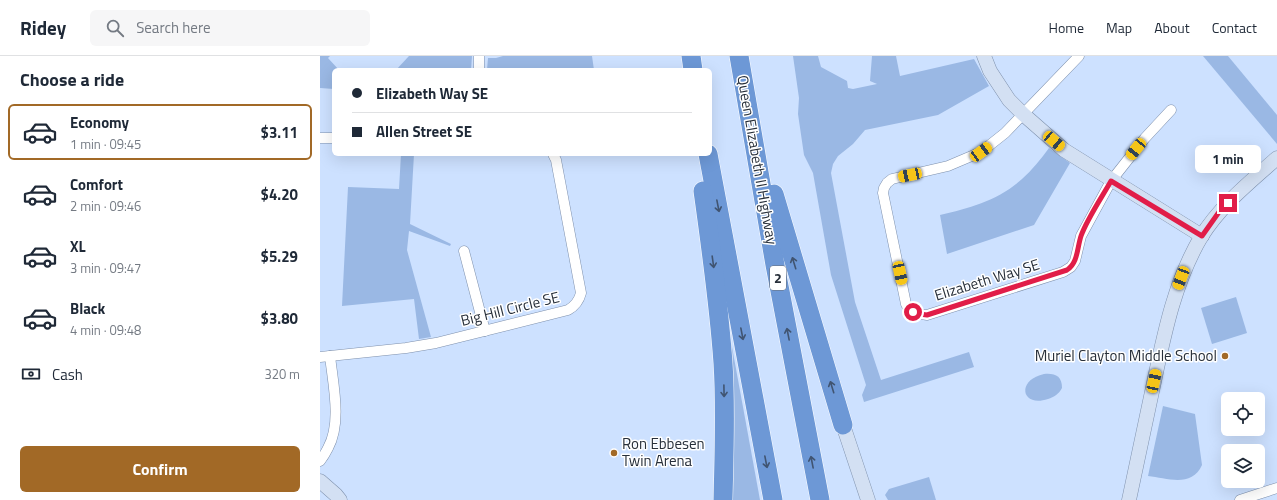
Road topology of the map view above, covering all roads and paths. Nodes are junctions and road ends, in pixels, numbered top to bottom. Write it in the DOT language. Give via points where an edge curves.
graph roads {
  1 [pos="479,56"];
  2 [pos="691,56"];
  3 [pos="739,56"];
  4 [pos="984,56"];
  5 [pos="1080,56"];
  6 [pos="479,68"];
  7 [pos="693,68"];
  8 [pos="1171,110"];
  9 [pos="1023,114"];
  10 [pos="750,116"];
  11 [pos="320,138"];
  12 [pos="332,138"];
  13 [pos="554,156"];
  14 [pos="697,156"];
  15 [pos="708,156"];
  16 [pos="1277,158"];
  17 [pos="1111,181"];
  18 [pos="1202,236"];
  19 [pos="464,251"];
  20 [pos="485,331"];
  21 [pos="325,357"];
  22 [pos="843,425"];
  23 [pos="320,461"];
  24 [pos="320,481"];
  25 [pos="1277,488"];
  26 [pos="340,500"];
  27 [pos="722,500"];
  28 [pos="774,500"];
  29 [pos="820,500"];
  30 [pos="868,500"];
  31 [pos="1129,500"];
  32 [pos="1240,500"];
  1 -- 6 [label="street"];
  2 -- 7 [label="highway"];
  3 -- 10 [label="highway, Queen Elizabeth II Highway / 2"];
  4 -- 9 [label="street" via="1000,87"];
  5 -- 9 [label="street"];
  8 -- 17 [label="street"];
  9 -- 17 [label="street" via="1064,150"];
  9 -- 17 [label="street, Elizabeth Way SE" via="1001,137 981,152 948,166 897,177 884,188 908,309 927,315 1072,267 1081,236"];
  22 -- 10 [label="highway, one-way"];
  29 -- 10 [label="highway, Queen Elizabeth II Highway / 2, one-way" via="775,265"];
  11 -- 12 [label="street"];
  13 -- 20 [label="street, Big Hill Circle SE" via="581,293 579,299 573,308 568,310"];
  14 -- 27 [label="highway, one-way" via="718,303 723,365"];
  15 -- 28 [label="highway, one-way"];
  16 -- 18 [label="street" via="1219,212"];
  17 -- 18 [label="street"];
  18 -- 31 [label="street" via="1187,264 1166,325"];
  19 -- 20 [label="street"];
  20 -- 21 [label="street, Big Hill Circle SE" via="432,344"];
  21 -- 23 [label="street" via="335,405 335,422 329,447"];
  22 -- 30 [label="street"];
  24 -- 26 [label="street"];
  25 -- 32 [label="street"];
}
